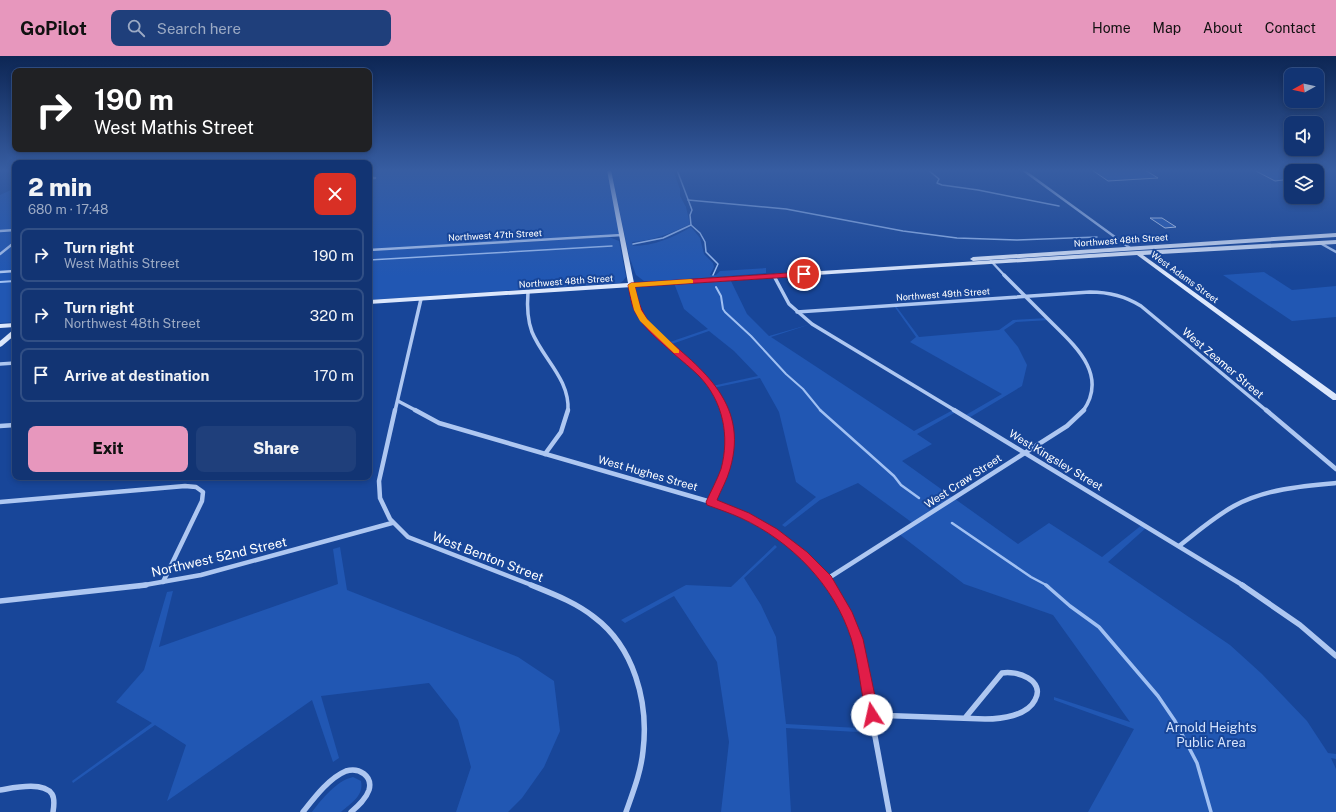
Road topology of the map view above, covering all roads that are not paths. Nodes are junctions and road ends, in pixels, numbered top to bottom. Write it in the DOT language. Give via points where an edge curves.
graph roads {
  1 [pos="616,205"];
  2 [pos="1072,205"];
  3 [pos="12,230"];
  4 [pos="0,231"];
  5 [pos="622,235"];
  6 [pos="1336,235"];
  7 [pos="1336,241"];
  8 [pos="1320,243"];
  9 [pos="12,244"];
  10 [pos="1130,248"];
  11 [pos="372,250"];
  12 [pos="1336,252"];
  13 [pos="0,254"];
  14 [pos="1138,254"];
  15 [pos="988,258"];
  16 [pos="994,263"];
  17 [pos="909,267"];
  18 [pos="12,271"];
  19 [pos="0,272"];
  20 [pos="774,276"];
  21 [pos="631,285"];
  22 [pos="528,292"];
  23 [pos="1090,292"];
  24 [pos="1027,297"];
  25 [pos="422,299"];
  26 [pos="372,302"];
  27 [pos="797,312"];
  28 [pos="12,325"];
  29 [pos="0,326"];
  30 [pos="12,334"];
  31 [pos="0,345"];
  32 [pos="12,363"];
  33 [pos="0,364"];
  34 [pos="1336,398"];
  35 [pos="398,401"];
  36 [pos="12,424"];
  37 [pos="0,426"];
  38 [pos="1025,453"];
  39 [pos="545,454"];
  40 [pos="1336,469"];
  41 [pos="1336,483"];
  42 [pos="0,502"];
  43 [pos="711,502"];
  44 [pos="392,523"];
  45 [pos="1179,546"];
  46 [pos="827,579"];
  47 [pos="163,582"];
  48 [pos="0,601"];
  49 [pos="1336,656"];
  50 [pos="872,715"];
  51 [pos="965,718"];
  52 [pos="0,790"];
  53 [pos="53,812"];
  54 [pos="304,812"];
  55 [pos="352,812"];
  56 [pos="626,812"];
  57 [pos="889,812"];
  1 -- 5 [label="main road"];
  2 -- 10 [label="street, West Adams Street"];
  3 -- 4 [label="street"];
  5 -- 11 [label="street, Northwest 47th Street"];
  5 -- 21 [label="main road"];
  6 -- 10 [label="main road, Northwest 48th Street"];
  7 -- 8 [label="main road, Northwest 48th Street"];
  8 -- 12 [label="street"];
  8 -- 14 [label="main road, Northwest 48th Street"];
  9 -- 13 [label="street"];
  10 -- 14 [label="main road, West Adams Street"];
  10 -- 15 [label="main road, Northwest 48th Street"];
  14 -- 16 [label="main road, Northwest 48th Street"];
  14 -- 34 [label="main road, West Adams Street"];
  15 -- 16 [label="street, West Craw Street"];
  15 -- 17 [label="main road, Northwest 48th Street"];
  16 -- 17 [label="main road, Northwest 48th Street"];
  16 -- 24 [label="street, West Craw Street"];
  17 -- 20 [label="main road, Northwest 48th Street"];
  18 -- 19 [label="street"];
  20 -- 21 [label="main road, Northwest 48th Street"];
  20 -- 27 [label="street, West Kingsley Street" via="783,295"];
  21 -- 22 [label="main road, Northwest 48th Street"];
  21 -- 43 [label="street" via="637,310 644,321 702,374 724,408 730,434 729,449 725,470"];
  22 -- 25 [label="main road, Northwest 48th Street"];
  22 -- 39 [label="street" via="528,315 533,333 565,388 569,400 566,423"];
  23 -- 24 [label="street, Northwest 49th Street"];
  23 -- 40 [label="street, West Zeamer Street" via="1115,294 1138,304"];
  24 -- 27 [label="street, Northwest 49th Street"];
  24 -- 38 [label="street, West Craw Street" via="1081,353 1087,363 1092,382 1090,400 1081,414"];
  25 -- 26 [label="main road, Northwest 48th Street"];
  25 -- 35 [label="street, West Benton Street"];
  27 -- 38 [label="street, West Kingsley Street" via="835,339"];
  28 -- 29 [label="main road"];
  30 -- 31 [label="main road"];
  32 -- 33 [label="street"];
  35 -- 39 [label="street, West Hughes Street" via="439,424"];
  35 -- 44 [label="street, West Benton Street" via="378,486 382,508"];
  36 -- 37 [label="street"];
  38 -- 45 [label="street, West Kingsley Street"];
  38 -- 46 [label="street, West Craw Street"];
  39 -- 43 [label="street, West Hughes Street"];
  41 -- 45 [label="street" via="1288,488 1254,497 1220,514"];
  42 -- 47 [label="street" via="196,487 203,492 203,498"];
  43 -- 46 [label="street, West Hughes Street" via="774,532 800,552"];
  44 -- 47 [label="street, Northwest 52nd Street" via="230,568"];
  44 -- 56 [label="street, West Benton Street" via="416,541 574,604 590,613 616,638 636,674 642,693 645,718 645,742 640,774"];
  45 -- 49 [label="street, West Kingsley Street" via="1258,595"];
  46 -- 50 [label="street, West Hughes Street" via="848,616 857,639"];
  47 -- 48 [label="street, Northwest 52nd Street"];
  50 -- 51 [label="street"];
  50 -- 57 [label="street, West Hughes Street"];
  51 -- 51 [label="street" via="1002,673 1021,673 1031,680 1036,688 1038,694 1035,701 1019,713 1005,718"];
  52 -- 53 [label="street" via="39,786 45,788 54,799"];
  54 -- 55 [label="street" via="319,794 350,770 366,774 370,781 366,798"];
}
